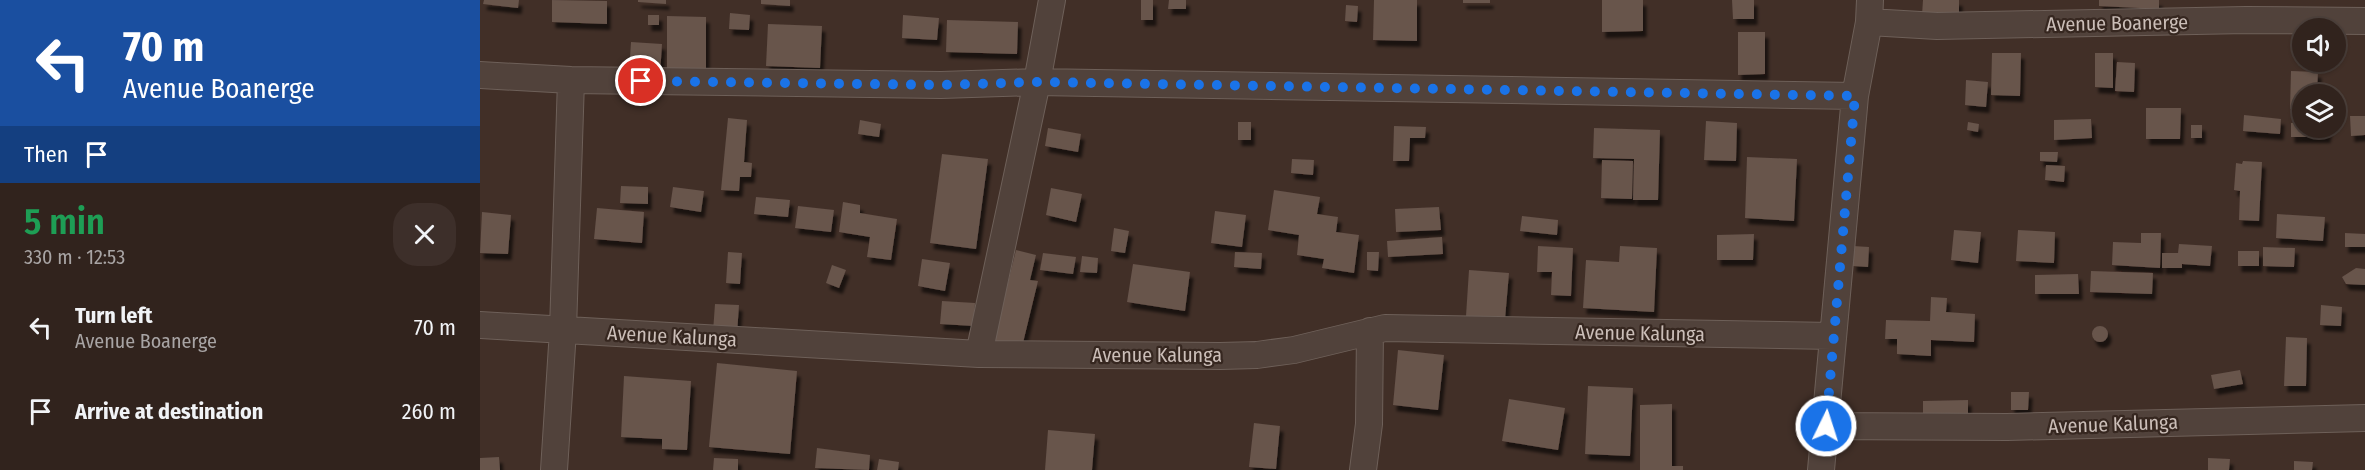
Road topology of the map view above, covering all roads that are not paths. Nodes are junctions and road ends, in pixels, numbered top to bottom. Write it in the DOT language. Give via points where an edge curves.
graph roads {
  1 [pos="1052,0"];
  2 [pos="1870,11"];
  3 [pos="2365,21"];
  4 [pos="480,75"];
  5 [pos="571,80"];
  6 [pos="1037,82"];
  7 [pos="1855,96"];
  8 [pos="480,325"];
  9 [pos="563,330"];
  10 [pos="1370,331"];
  11 [pos="1832,336"];
  12 [pos="979,354"];
  13 [pos="2365,418"];
  14 [pos="1826,426"];
  15 [pos="554,470"];
  16 [pos="1363,470"];
  17 [pos="1821,470"];
  1 -- 6 [label="street"];
  2 -- 3 [label="street, Avenue Boanerge" via="1937,26"];
  2 -- 7 [label="street"];
  4 -- 5 [label="street"];
  5 -- 6 [label="street" via="941,85"];
  5 -- 9 [label="street"];
  6 -- 7 [label="street"];
  6 -- 12 [label="street"];
  7 -- 11 [label="street"];
  8 -- 9 [label="street, Avenue Kalunga"];
  9 -- 12 [label="street, Avenue Kalunga"];
  9 -- 15 [label="street"];
  10 -- 11 [label="street, Avenue Kalunga" via="1403,328"];
  10 -- 12 [label="street, Avenue Kalunga" via="1257,355"];
  10 -- 16 [label="street" via="1369,424"];
  11 -- 14 [label="street"];
  13 -- 14 [label="street, Avenue Kalunga" via="2007,427"];
  14 -- 17 [label="street"];
}
